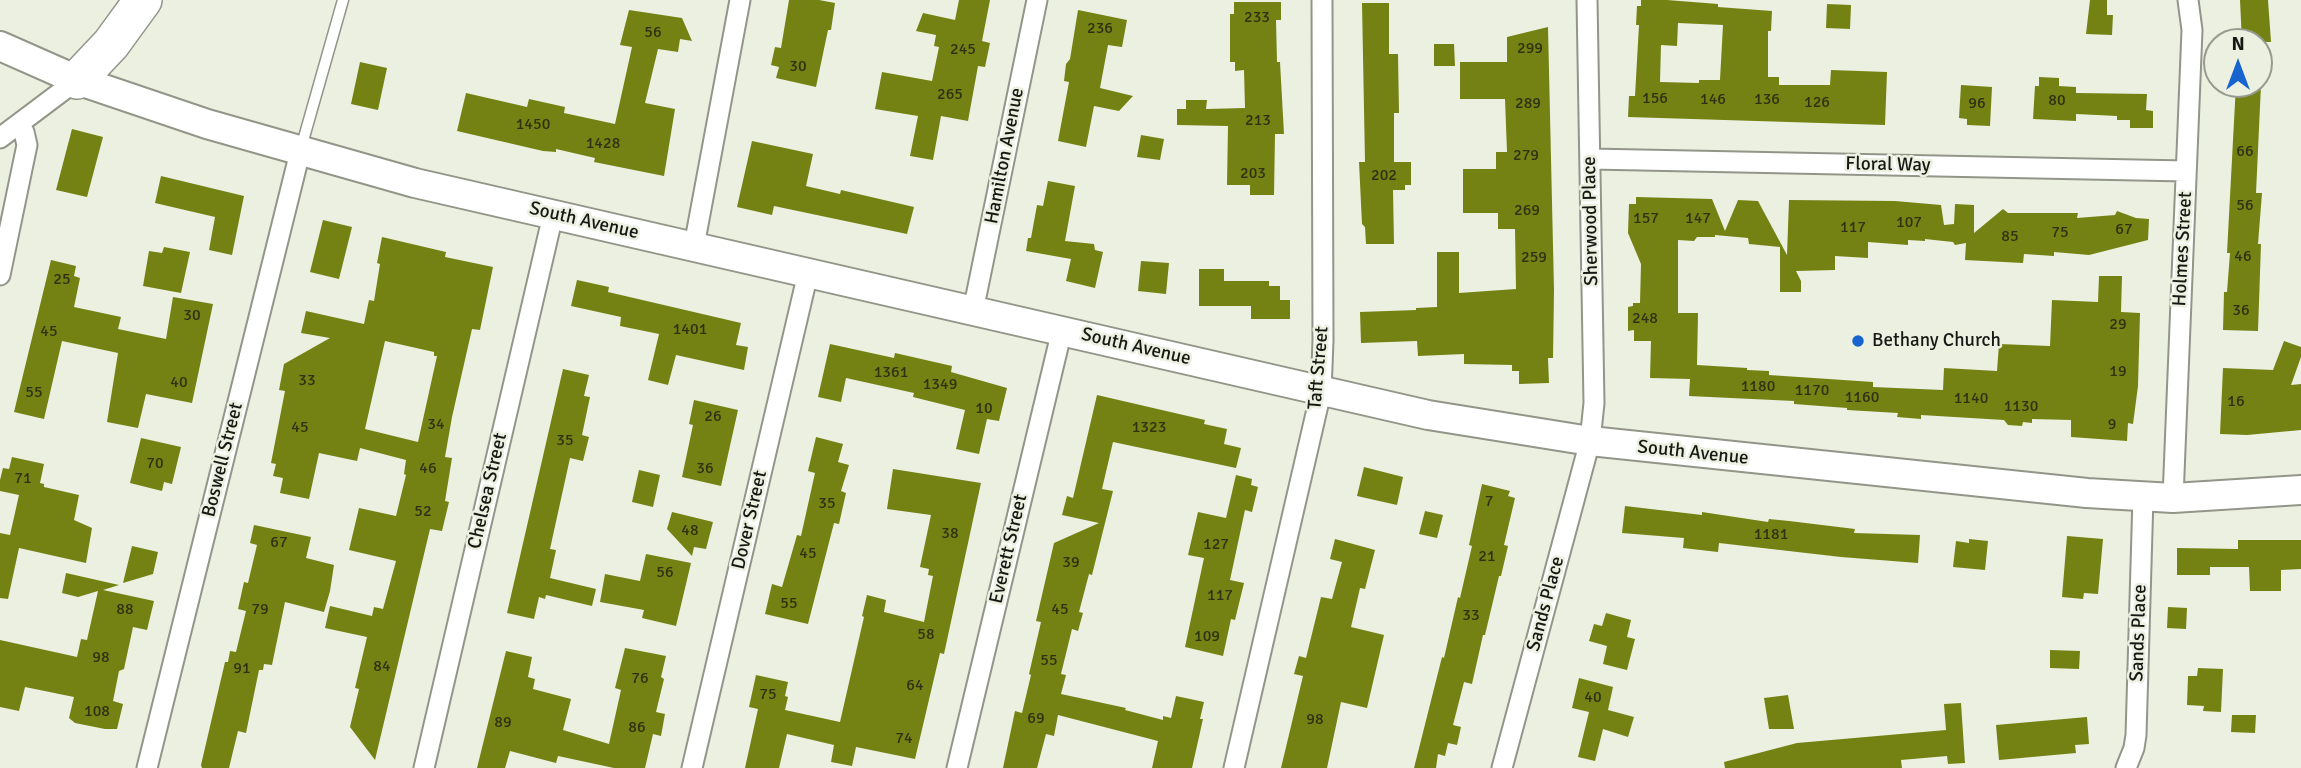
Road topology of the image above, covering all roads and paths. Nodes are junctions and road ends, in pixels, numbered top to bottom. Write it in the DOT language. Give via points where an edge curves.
graph roads {
  1 [pos="143,0"];
  2 [pos="343,0"];
  3 [pos="740,0"];
  4 [pos="1037,0"];
  5 [pos="1322,0"];
  6 [pos="1587,0"];
  7 [pos="2188,0"];
  8 [pos="0,46"];
  9 [pos="77,80"];
  10 [pos="18,126"];
  11 [pos="0,138"];
  12 [pos="300,152"];
  13 [pos="1591,159"];
  14 [pos="2186,172"];
  15 [pos="552,215"];
  16 [pos="694,246"];
  17 [pos="808,273"];
  18 [pos="0,275"];
  19 [pos="974,311"];
  20 [pos="1062,330"];
  21 [pos="1321,392"];
  22 [pos="1590,441"];
  23 [pos="2301,490"];
  24 [pos="2143,497"];
  25 [pos="2173,498"];
  26 [pos="147,768"];
  27 [pos="424,768"];
  28 [pos="692,768"];
  29 [pos="957,768"];
  30 [pos="1234,768"];
  31 [pos="1502,768"];
  32 [pos="2126,768"];
  1 -- 9 [label="highway"];
  2 -- 12 [label="lane"];
  3 -- 16 [label="street"];
  4 -- 19 [label="street, Hamilton Avenue"];
  5 -- 21 [label="street, Taft Street"];
  6 -- 13 [label="street, Sherwood Place"];
  7 -- 14 [label="street, Holmes Street" via="2192,30"];
  8 -- 9 [label="main road, South Avenue"];
  9 -- 10 [label="street"];
  9 -- 12 [label="main road, South Avenue"];
  10 -- 11 [label="street"];
  10 -- 18 [label="street" via="27,145"];
  12 -- 15 [label="main road, South Avenue"];
  12 -- 26 [label="street, Boswell Street"];
  13 -- 14 [label="street, Floral Way"];
  13 -- 22 [label="street, Sherwood Place" via="1594,402"];
  14 -- 25 [label="street, Holmes Street"];
  15 -- 16 [label="main road, South Avenue"];
  15 -- 27 [label="street, Chelsea Street"];
  16 -- 17 [label="main road, South Avenue"];
  17 -- 19 [label="main road, South Avenue"];
  17 -- 28 [label="street, Dover Street"];
  19 -- 20 [label="main road, South Avenue"];
  20 -- 21 [label="main road, South Avenue"];
  20 -- 29 [label="street, Everett Street"];
  21 -- 22 [label="main road, South Avenue"];
  21 -- 30 [label="street, Taft Street"];
  22 -- 24 [label="main road, South Avenue"];
  22 -- 31 [label="street, Sands Place"];
  23 -- 25 [label="main road, South Avenue"];
  24 -- 25 [label="main road, South Avenue"];
  24 -- 32 [label="street, Sands Place" via="2136,736"];
}
